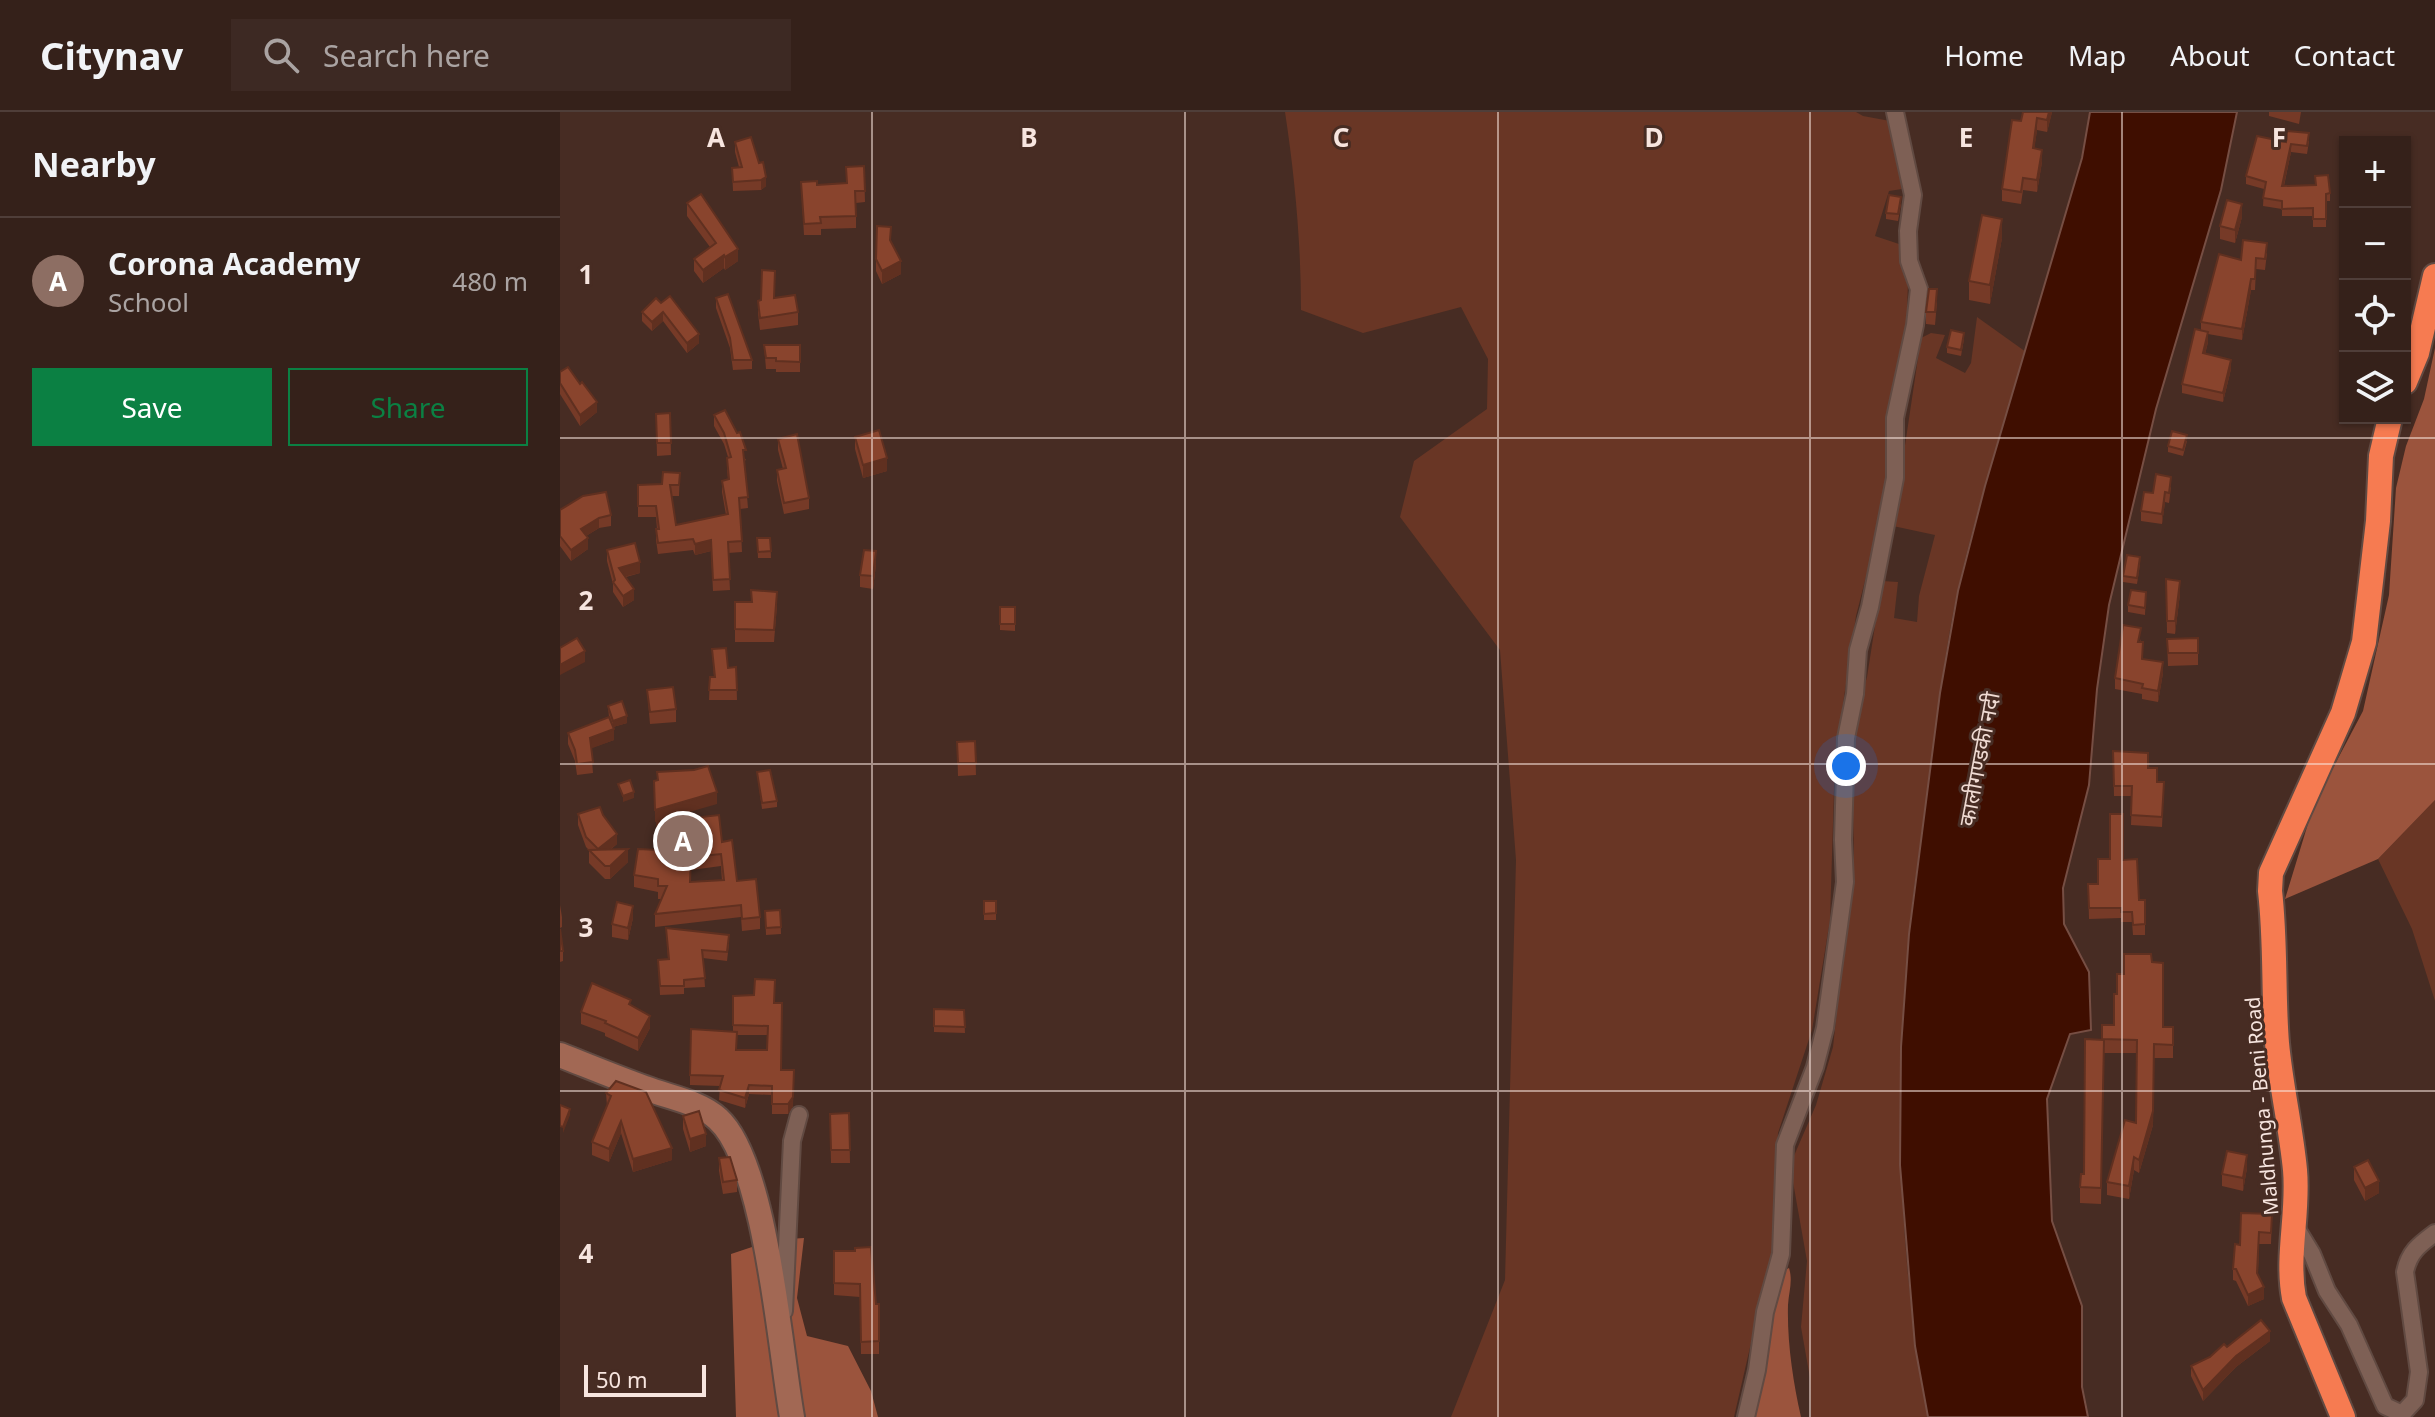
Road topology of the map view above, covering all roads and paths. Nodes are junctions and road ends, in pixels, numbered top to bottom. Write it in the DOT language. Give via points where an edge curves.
graph roads {
  1 [pos="1895,112"];
  2 [pos="2435,276"];
  3 [pos="2411,368"];
  4 [pos="2389,424"];
  5 [pos="560,1055"];
  6 [pos="799,1115"];
  7 [pos="2295,1226"];
  8 [pos="2435,1233"];
  9 [pos="781,1352"];
  10 [pos="792,1417"];
  11 [pos="1746,1417"];
  12 [pos="2343,1417"];
  1 -- 11 [label="street" via="1913,195 1909,261 1918,301 1895,418 1895,478 1858,650 1846,738 1845,882 1825,1028 1785,1145 1781,1254"];
  2 -- 3 [label="highway"];
  4 -- 7 [label="highway, Maldhunga - Beni Road" via="2364,642 2343,713 2271,873 2277,1043 2295,1172"];
  5 -- 9 [label="street" via="692,1105 717,1117 732,1136 747,1168 765,1240"];
  6 -- 9 [label="street" via="792,1141"];
  7 -- 8 [label="street" via="2349,1325 2385,1406 2402,1414 2415,1400 2419,1372 2405,1272 2415,1248"];
  7 -- 12 [label="highway, Maldhunga - Beni Road" via="2290,1269 2294,1298"];
  9 -- 10 [label="street"];
}
